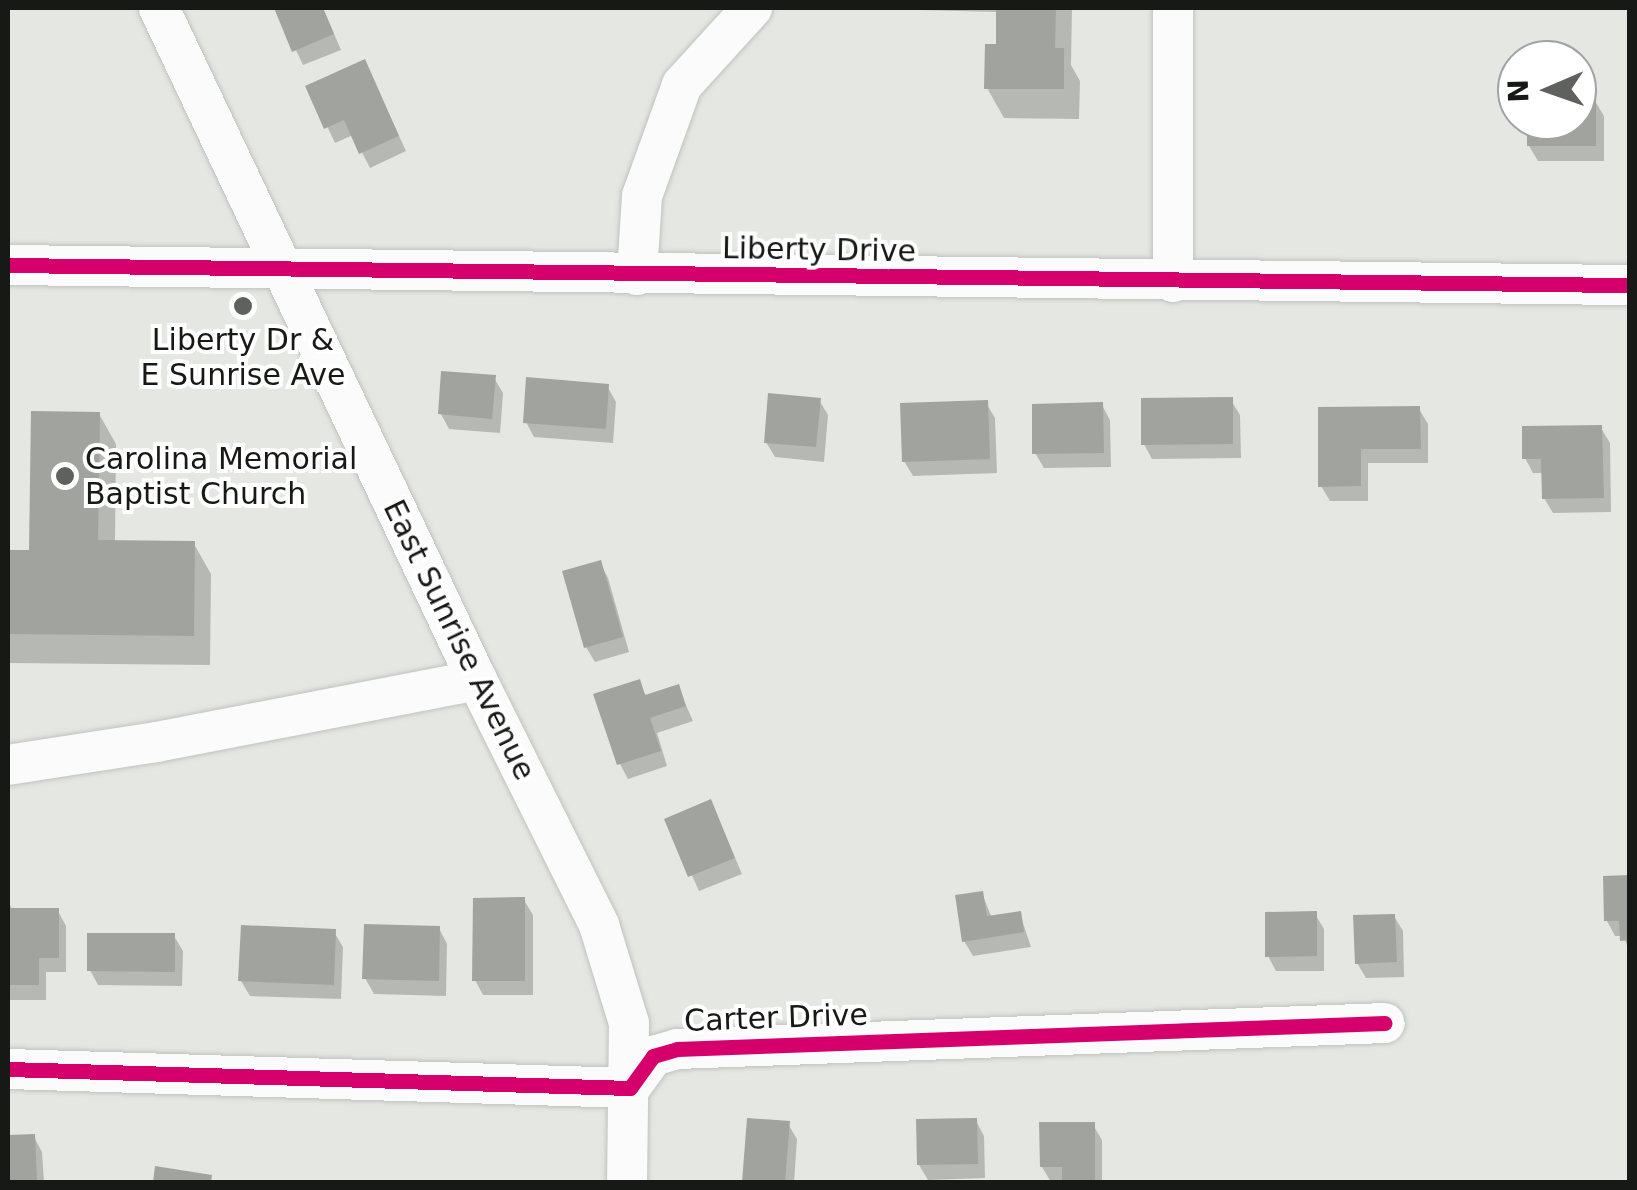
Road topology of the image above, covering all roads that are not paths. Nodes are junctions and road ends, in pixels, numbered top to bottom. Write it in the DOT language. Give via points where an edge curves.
graph roads {
  1 [pos="159,8"];
  2 [pos="752,8"];
  3 [pos="1174,8"];
  4 [pos="8,265"];
  5 [pos="284,271"];
  6 [pos="638,275"];
  7 [pos="1174,282"];
  8 [pos="1630,284"];
  9 [pos="477,680"];
  10 [pos="8,766"];
  11 [pos="1386,1023"];
  12 [pos="8,1069"];
  13 [pos="630,1088"];
  14 [pos="627,1182"];
  1 -- 5 [label="street, East Sunrise Avenue"];
  2 -- 6 [label="street" via="682,85 642,196"];
  3 -- 7 [label="street"];
  4 -- 5 [label="street, Liberty Drive"];
  5 -- 6 [label="street, Liberty Drive"];
  5 -- 9 [label="street, East Sunrise Avenue"];
  6 -- 7 [label="street, Liberty Drive"];
  7 -- 8 [label="street, Liberty Drive"];
  9 -- 10 [label="street"];
  9 -- 13 [label="street, East Sunrise Avenue" via="599,925 629,1024"];
  11 -- 13 [label="street, Carter Drive" via="676,1048 653,1056"];
  12 -- 13 [label="street"];
  13 -- 14 [label="street, East Sunrise Avenue"];
}
